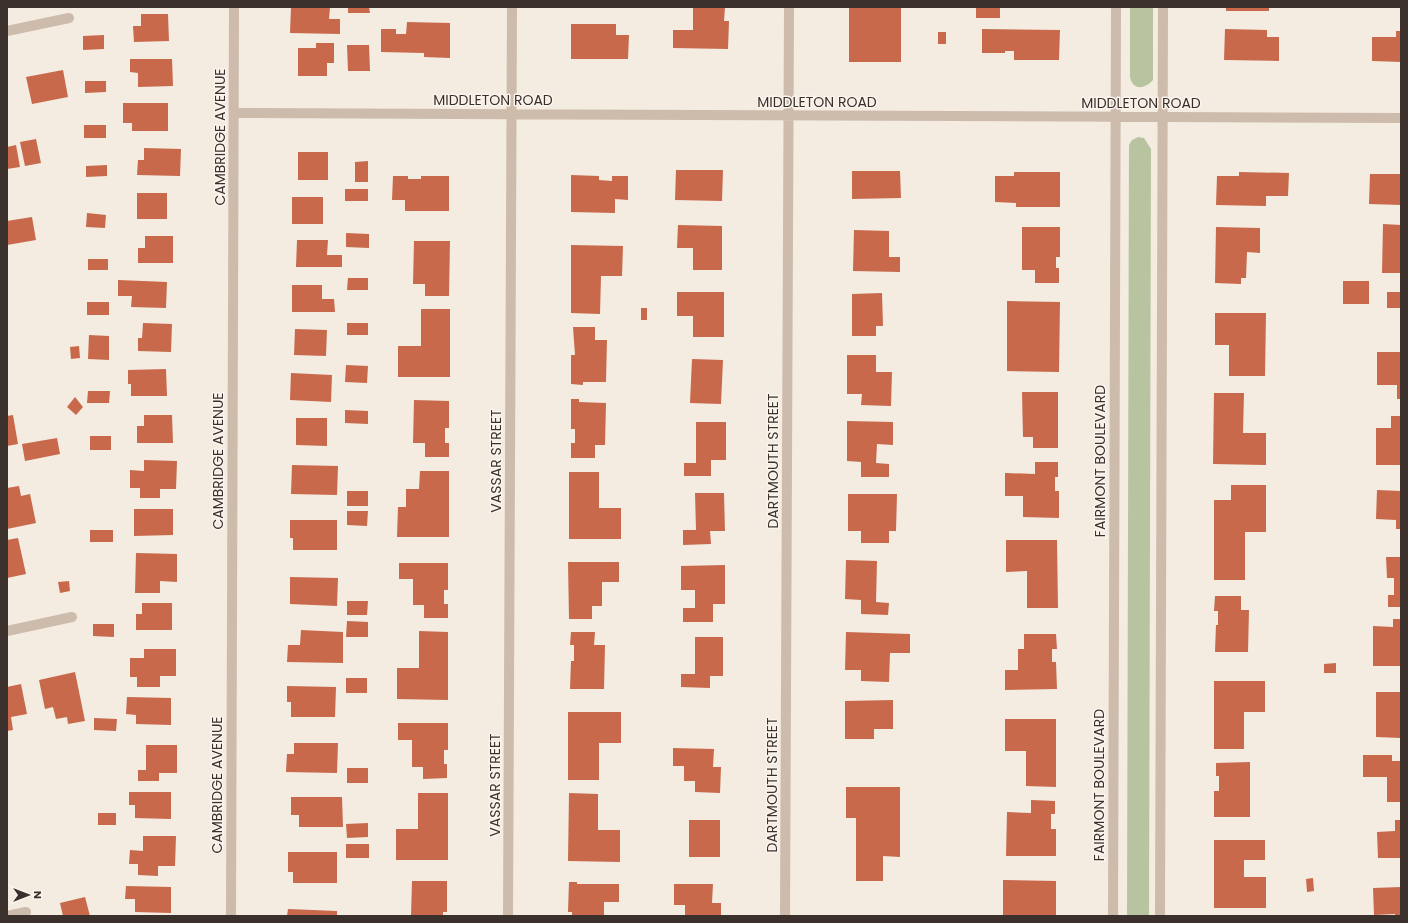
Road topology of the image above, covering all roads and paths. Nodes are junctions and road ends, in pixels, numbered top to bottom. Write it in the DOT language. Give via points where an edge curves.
graph roads {
  1 [pos="234,7"];
  2 [pos="512,7"];
  3 [pos="789,7"];
  4 [pos="1116,7"];
  5 [pos="1163,7"];
  6 [pos="69,18"];
  7 [pos="7,31"];
  8 [pos="234,112"];
  9 [pos="512,114"];
  10 [pos="788,116"];
  11 [pos="1115,117"];
  12 [pos="1163,117"];
  13 [pos="1401,118"];
  14 [pos="72,617"];
  15 [pos="7,631"];
  16 [pos="26,912"];
  17 [pos="7,916"];
  18 [pos="230,916"];
  19 [pos="508,916"];
  20 [pos="785,916"];
  21 [pos="1113,916"];
  22 [pos="1160,916"];
  1 -- 8 [label="street, CAMBRIDGE AVENUE"];
  2 -- 9 [label="street, VASSAR STREET"];
  3 -- 10 [label="street, DARTMOUTH STREET"];
  4 -- 11 [label="street, FAIRMONT BOULEVARD"];
  5 -- 12 [label="street"];
  6 -- 7 [label="street"];
  8 -- 9 [label="street, MIDDLETON ROAD"];
  8 -- 18 [label="street, CAMBRIDGE AVENUE"];
  9 -- 10 [label="street, MIDDLETON ROAD"];
  9 -- 19 [label="street, VASSAR STREET"];
  10 -- 11 [label="street, MIDDLETON ROAD"];
  10 -- 20 [label="street, DARTMOUTH STREET"];
  11 -- 12 [label="street, MIDDLETON ROAD"];
  11 -- 21 [label="street, FAIRMONT BOULEVARD"];
  12 -- 13 [label="street, MIDDLETON ROAD"];
  12 -- 22 [label="street"];
  14 -- 15 [label="street"];
  16 -- 17 [label="street"];
}
